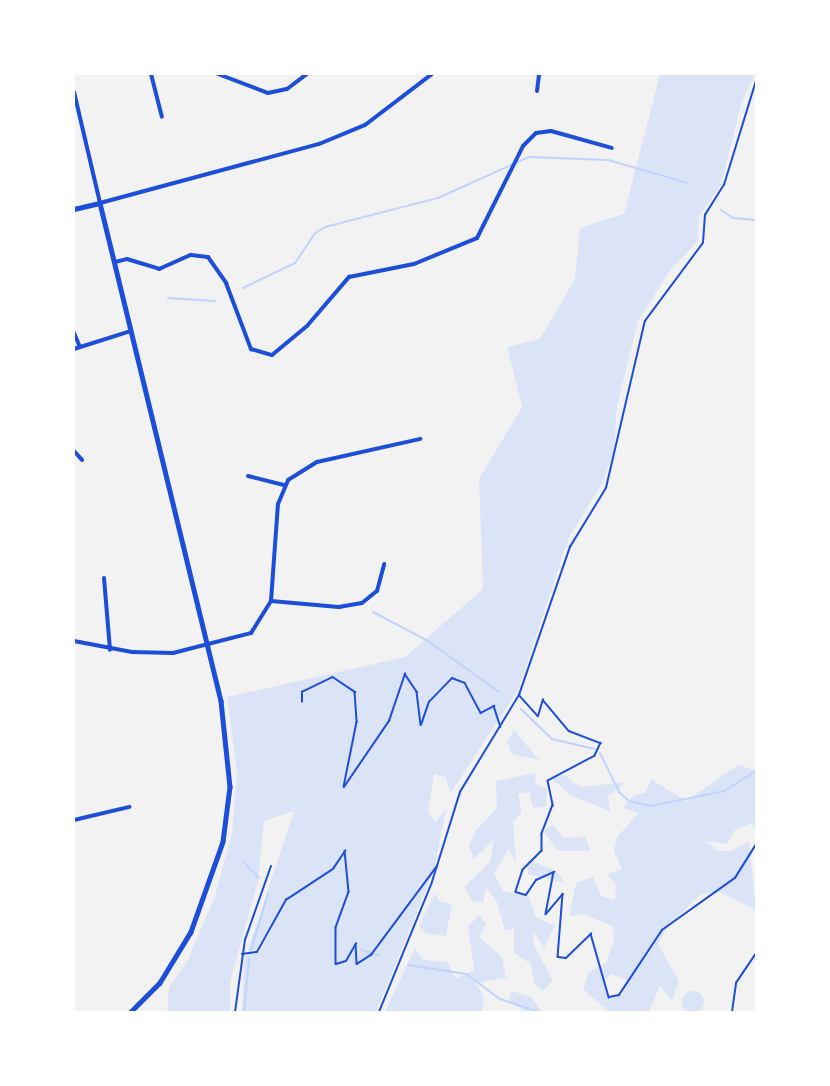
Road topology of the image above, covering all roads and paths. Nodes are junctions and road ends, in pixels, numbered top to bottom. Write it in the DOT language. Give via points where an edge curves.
graph roads {
  1 [pos="151,74"];
  2 [pos="218,74"];
  3 [pos="307,74"];
  4 [pos="432,74"];
  5 [pos="539,74"];
  6 [pos="756,81"];
  7 [pos="537,91"];
  8 [pos="74,92"];
  9 [pos="162,117"];
  10 [pos="612,148"];
  11 [pos="100,203"];
  12 [pos="74,209"];
  13 [pos="115,262"];
  14 [pos="131,331"];
  15 [pos="74,333"];
  16 [pos="79,345"];
  17 [pos="74,349"];
  18 [pos="420,439"];
  19 [pos="74,451"];
  20 [pos="82,460"];
  21 [pos="248,476"];
  22 [pos="284,485"];
  23 [pos="384,564"];
  24 [pos="104,578"];
  25 [pos="271,602"];
  26 [pos="74,641"];
  27 [pos="208,647"];
  28 [pos="110,650"];
  29 [pos="519,696"];
  30 [pos="302,702"];
  31 [pos="501,727"];
  32 [pos="129,807"];
  33 [pos="74,820"];
  34 [pos="756,845"];
  35 [pos="271,866"];
  36 [pos="438,866"];
  37 [pos="756,953"];
  38 [pos="242,954"];
  39 [pos="131,1012"];
  40 [pos="235,1012"];
  41 [pos="379,1012"];
  42 [pos="732,1012"];
  1 -- 9 [label="street"];
  2 -- 3 [label="street" via="268,93 287,89"];
  4 -- 11 [label="street" via="392,108 319,144"];
  5 -- 7 [label="street"];
  6 -- 29 [label="path" via="724,185 705,215 704,240 645,321 609,478 570,547"];
  8 -- 11 [label="street"];
  10 -- 13 [label="street" via="546,130 531,137 473,242 448,246 414,264 349,277 286,346 266,356 248,344 226,283 208,257 191,255 159,269 127,259"];
  11 -- 12 [label="street"];
  11 -- 13 [label="street"];
  13 -- 14 [label="street"];
  14 -- 16 [label="street"];
  14 -- 27 [label="street"];
  15 -- 16 [label="street"];
  16 -- 17 [label="street"];
  18 -- 22 [label="street" via="310,464"];
  19 -- 20 [label="street"];
  21 -- 22 [label="street"];
  22 -- 25 [label="street"];
  23 -- 25 [label="street" via="377,591 362,603 339,607"];
  24 -- 28 [label="street"];
  25 -- 27 [label="street" via="251,633"];
  26 -- 28 [label="street"];
  27 -- 28 [label="street" via="173,653"];
  27 -- 39 [label="street" via="230,787 223,842 191,932 160,983"];
  29 -- 31 [label="path"];
  29 -- 34 [label="path" via="538,716 543,700 569,731 601,743 596,756 548,781 553,805 542,834 542,851 523,870 516,892 526,895 536,880 554,872 546,914 563,894 558,957 566,958 591,934 609,997 619,995 662,930 735,878"];
  30 -- 31 [label="path" via="302,692 333,677 355,692 357,723 344,787 389,722 405,674 417,692 421,724 429,702 452,678 465,683 481,713 494,706"];
  31 -- 36 [label="path" via="460,792"];
  32 -- 33 [label="street"];
  35 -- 38 [label="path"];
  36 -- 38 [label="path" via="428,871 371,955 357,964 356,944 336,964 336,928 349,892 345,850 333,870 286,900 257,952"];
  36 -- 41 [label="path"];
  37 -- 42 [label="path" via="736,983"];
  38 -- 40 [label="path"];
}
